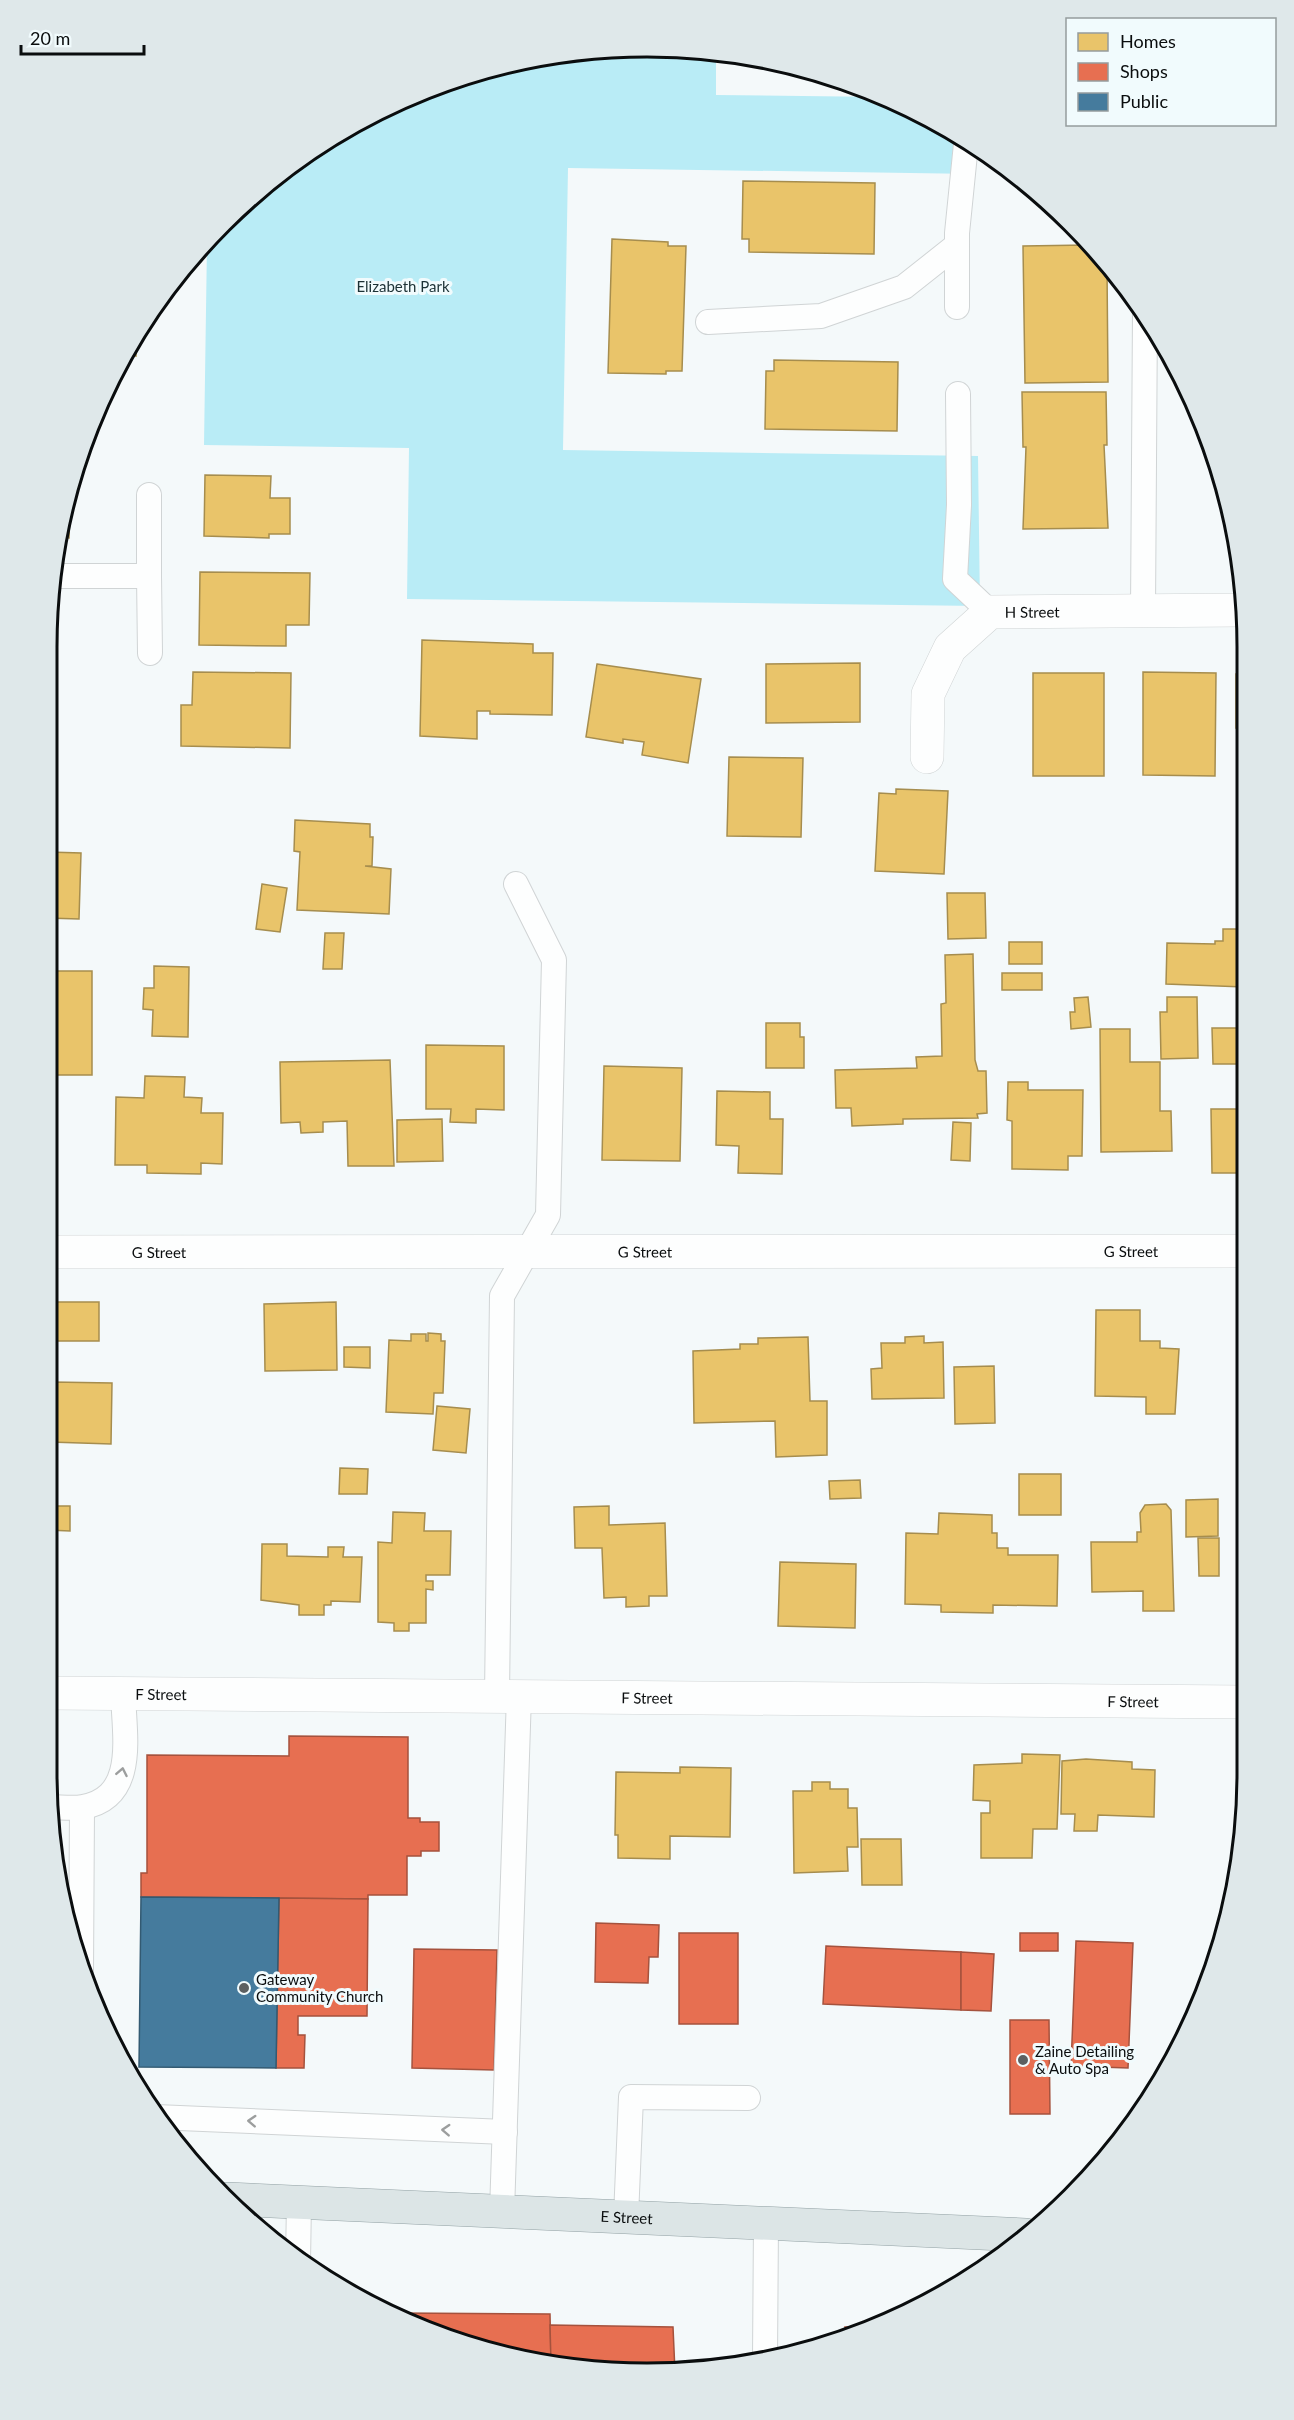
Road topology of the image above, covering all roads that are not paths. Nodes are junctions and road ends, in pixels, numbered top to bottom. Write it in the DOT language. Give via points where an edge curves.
graph roads {
  1 [pos="965,150"];
  2 [pos="957,245"];
  3 [pos="957,306"];
  4 [pos="708,322"];
  5 [pos="1145,330"];
  6 [pos="958,394"];
  7 [pos="149,495"];
  8 [pos="61,576"];
  9 [pos="149,576"];
  10 [pos="1236,610"];
  11 [pos="1143,611"];
  12 [pos="990,612"];
  13 [pos="150,653"];
  14 [pos="927,757"];
  15 [pos="516,884"];
  16 [pos="1237,1251"];
  17 [pos="57,1252"];
  18 [pos="527,1252"];
  19 [pos="57,1693"];
  20 [pos="123,1694"];
  21 [pos="508,1695"];
  22 [pos="1237,1702"];
  23 [pos="58,1807"];
  24 [pos="82,1808"];
  25 [pos="71,1900"];
  26 [pos="748,2098"];
  27 [pos="168,2118"];
  28 [pos="505,2133"];
  29 [pos="240,2200"];
  30 [pos="299,2202"];
  31 [pos="502,2212"];
  32 [pos="626,2217"];
  33 [pos="766,2223"];
  34 [pos="1014,2234"];
  35 [pos="298,2249"];
  36 [pos="765,2351"];
  1 -- 2 [label="lane"];
  2 -- 3 [label="lane"];
  2 -- 4 [label="lane" via="904,287 821,316"];
  5 -- 11 [label="lane"];
  6 -- 12 [label="lane" via="955,579"];
  7 -- 9 [label="lane"];
  8 -- 9 [label="lane"];
  9 -- 13 [label="lane"];
  10 -- 11 [label="street, H Street"];
  11 -- 12 [label="street, H Street"];
  12 -- 14 [label="street, H Street" via="950,648 928,694"];
  15 -- 18 [label="lane" via="554,960 548,1215"];
  16 -- 18 [label="street, G Street"];
  17 -- 18 [label="street, G Street"];
  18 -- 21 [label="lane" via="502,1296"];
  19 -- 20 [label="street, F Street"];
  20 -- 21 [label="street, F Street"];
  24 -- 20 [label="lane, one-way" via="106,1799 123,1775"];
  21 -- 22 [label="street, F Street"];
  21 -- 28 [label="lane"];
  23 -- 24 [label="lane"];
  24 -- 25 [label="lane"];
  26 -- 32 [label="lane" via="631,2097"];
  28 -- 27 [label="lane, one-way"];
  28 -- 31 [label="lane"];
  29 -- 30 [label="main road, E Street"];
  30 -- 31 [label="main road, E Street"];
  30 -- 35 [label="lane"];
  31 -- 32 [label="main road, E Street"];
  32 -- 33 [label="main road, E Street"];
  33 -- 34 [label="main road, E Street"];
  33 -- 36 [label="lane"];
}
